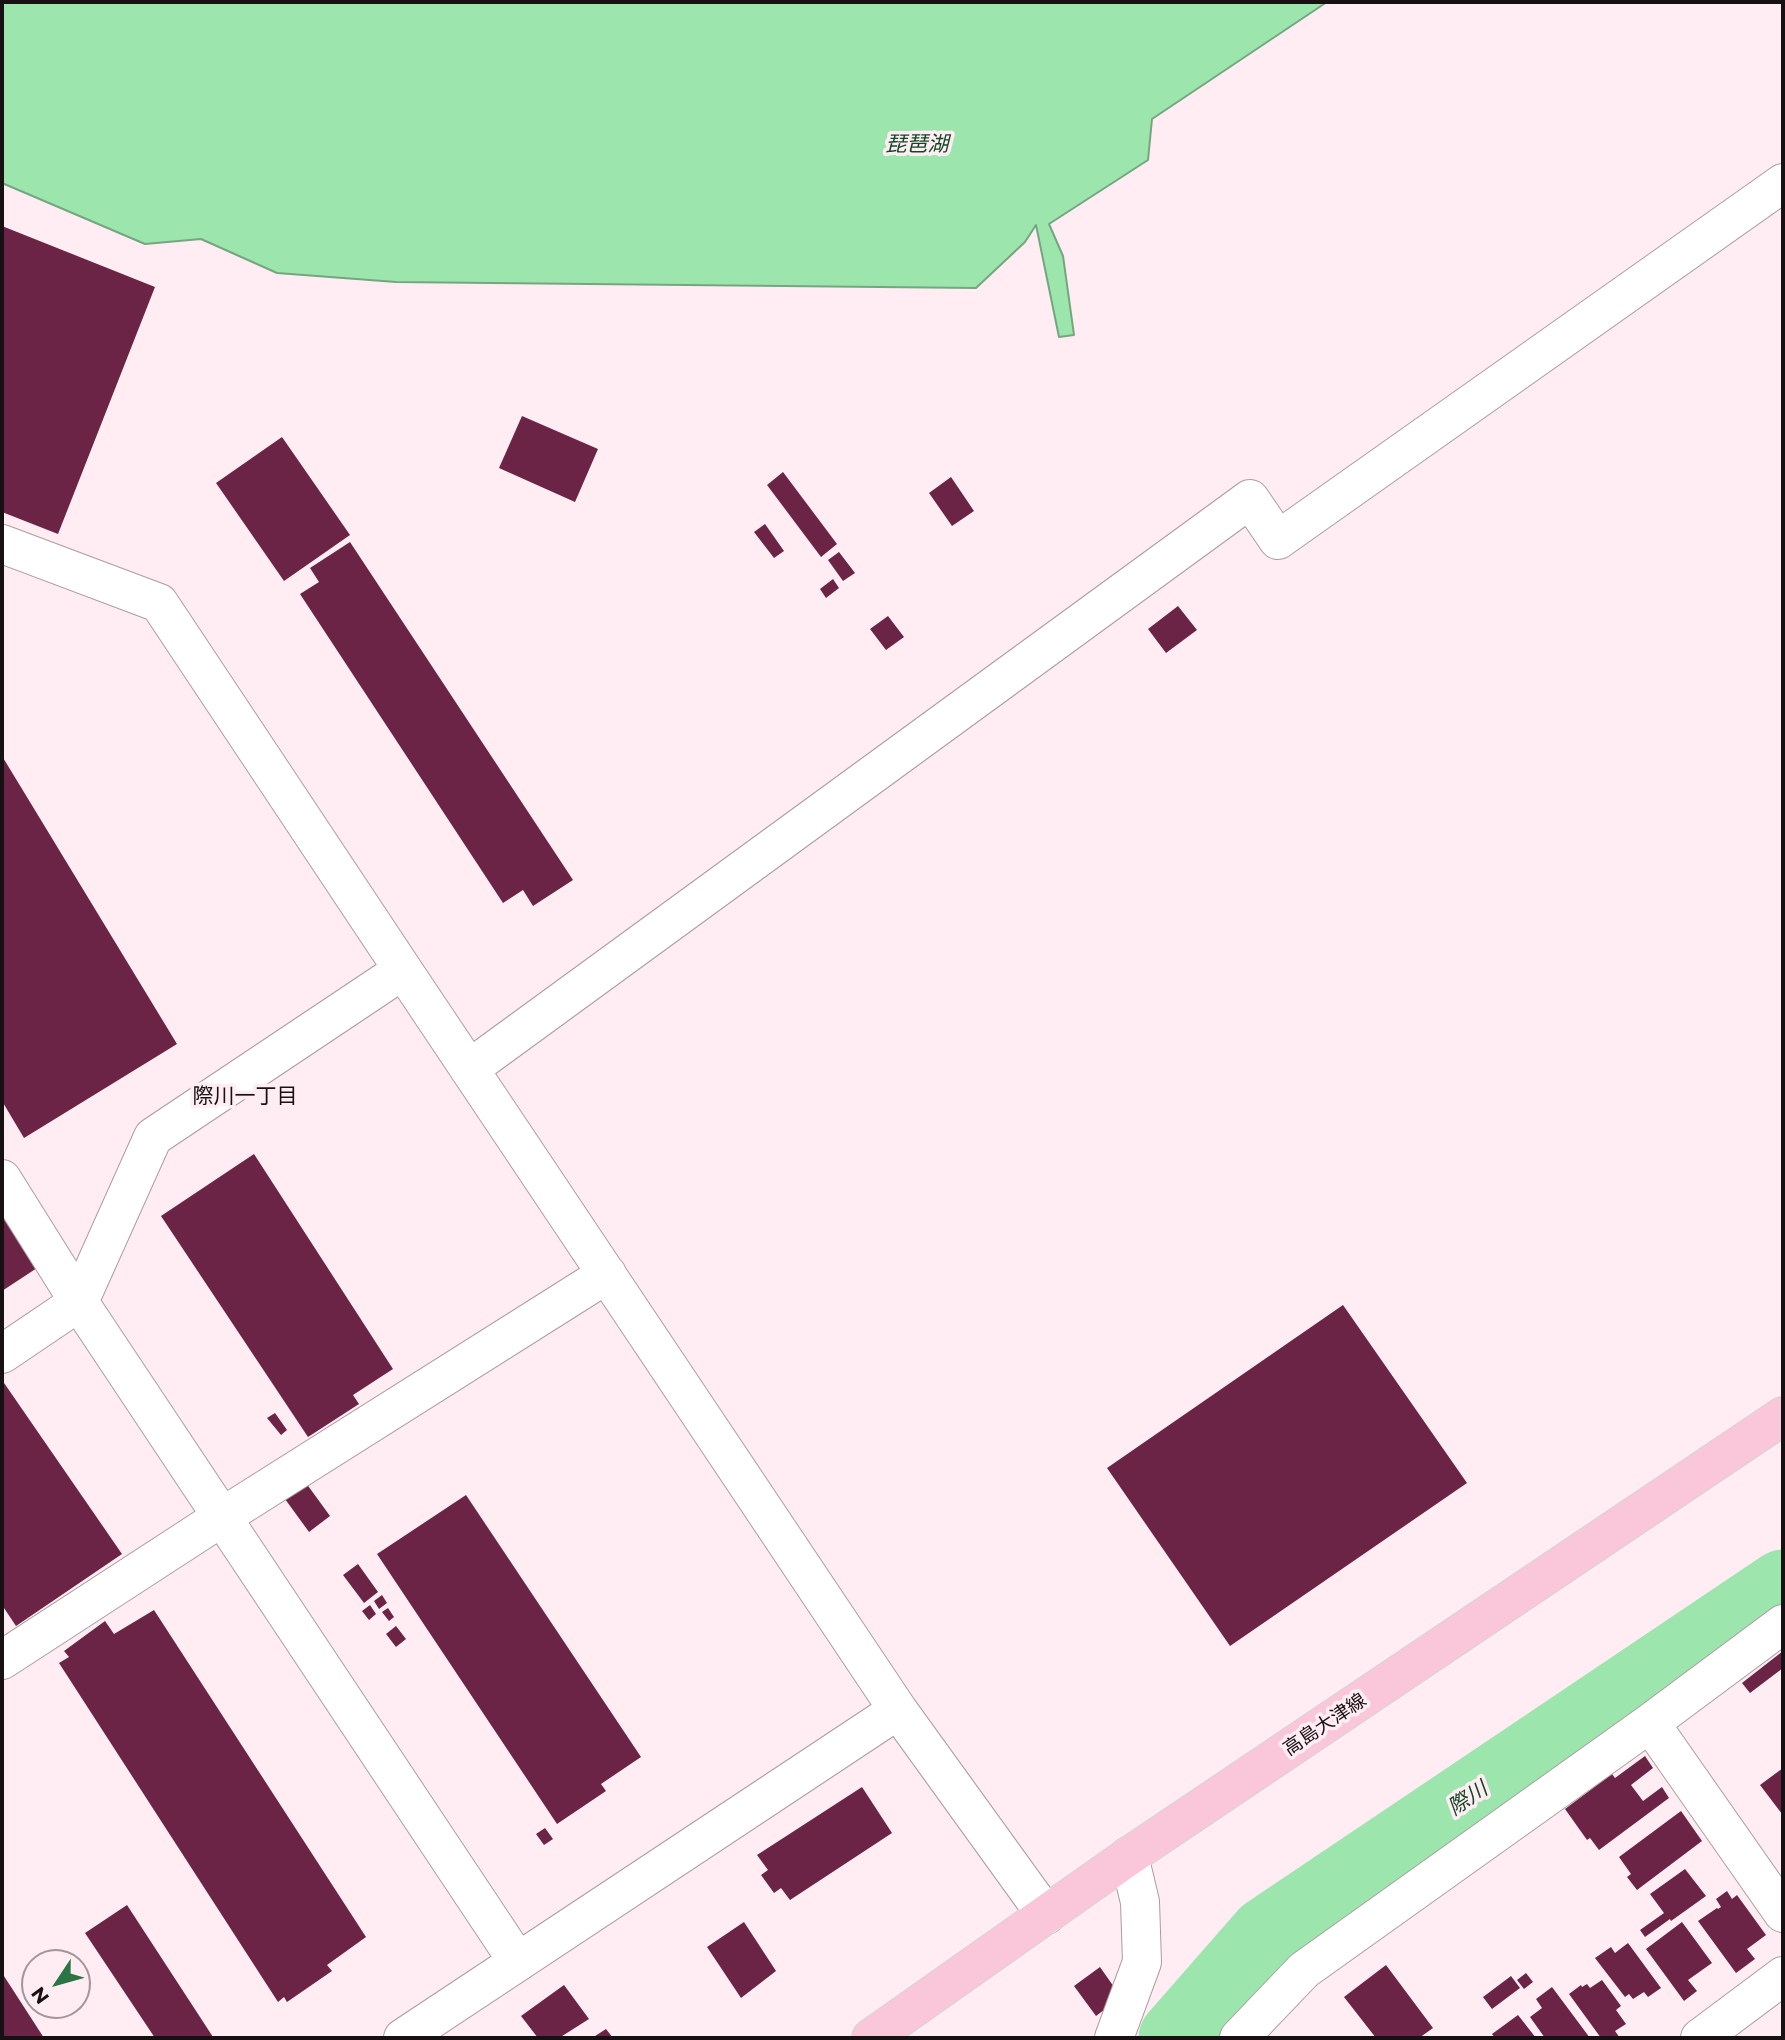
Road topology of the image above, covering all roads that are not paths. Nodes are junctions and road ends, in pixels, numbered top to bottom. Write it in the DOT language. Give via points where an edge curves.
graph roads {
  1 [pos="1783,183"];
  2 [pos="2,544"];
  3 [pos="403,970"];
  4 [pos="469,1069"];
  5 [pos="2,1178"];
  6 [pos="607,1273"];
  7 [pos="79,1302"];
  8 [pos="2,1354"];
  9 [pos="1783,1416"];
  10 [pos="222,1517"];
  11 [pos="1783,1624"];
  12 [pos="2,1660"];
  13 [pos="898,1710"];
  14 [pos="1650,1723"];
  15 [pos="1129,1856"];
  16 [pos="1783,1913"];
  17 [pos="1045,1915"];
  18 [pos="518,1962"];
  19 [pos="1783,1976"];
  20 [pos="403,2038"];
  21 [pos="871,2038"];
  22 [pos="1114,2038"];
  23 [pos="1239,2038"];
  24 [pos="1700,2038"];
  1 -- 4 [label="street" via="1278,540 1250,499"];
  2 -- 3 [label="street" via="159,603"];
  3 -- 4 [label="street"];
  3 -- 7 [label="street" via="153,1136"];
  4 -- 6 [label="street"];
  5 -- 7 [label="street"];
  6 -- 10 [label="street"];
  6 -- 13 [label="street"];
  7 -- 8 [label="street"];
  7 -- 10 [label="street"];
  9 -- 15 [label="main road, 高島大津線"];
  10 -- 12 [label="street"];
  10 -- 18 [label="street"];
  11 -- 14 [label="street"];
  13 -- 17 [label="street"];
  13 -- 18 [label="street"];
  14 -- 16 [label="street"];
  14 -- 23 [label="street" via="1304,1970"];
  15 -- 17 [label="main road, 高島大津線"];
  15 -- 22 [label="street" via="1140,1902 1142,1962"];
  17 -- 21 [label="main road, 高島大津線"];
  18 -- 20 [label="street"];
  19 -- 24 [label="street"];
}
